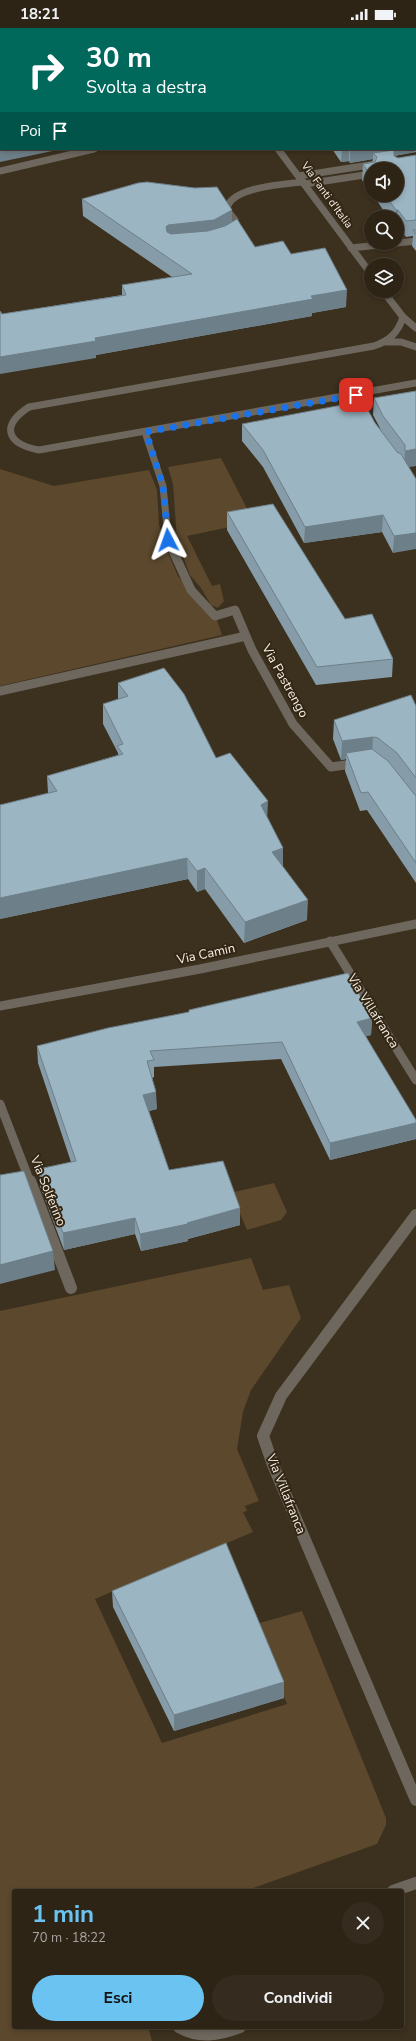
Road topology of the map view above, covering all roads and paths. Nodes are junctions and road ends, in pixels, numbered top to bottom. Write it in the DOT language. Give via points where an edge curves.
graph roads {
  1 [pos="90,150"];
  2 [pos="279,150"];
  3 [pos="364,167"];
  4 [pos="0,171"];
  5 [pos="364,175"];
  6 [pos="302,181"];
  7 [pos="231,237"];
  8 [pos="416,241"];
  9 [pos="351,248"];
  10 [pos="364,265"];
  11 [pos="389,298"];
  12 [pos="403,317"];
  13 [pos="416,328"];
  14 [pos="386,342"];
  15 [pos="416,347"];
  16 [pos="416,383"];
  17 [pos="356,395"];
  18 [pos="362,404"];
  19 [pos="146,432"];
  20 [pos="246,636"];
  21 [pos="0,691"];
  22 [pos="366,762"];
  23 [pos="416,924"];
  24 [pos="330,941"];
  25 [pos="0,1006"];
  26 [pos="416,1080"];
  27 [pos="0,1104"];
  28 [pos="416,1216"];
  29 [pos="71,1288"];
  30 [pos="416,1800"];
  31 [pos="416,1883"];
  32 [pos="399,1889"];
  33 [pos="182,2029"];
  34 [pos="235,2029"];
  1 -- 4 [label="street"];
  2 -- 6 [label="street, Via Fanti d'Italia"];
  3 -- 6 [label="street"];
  5 -- 6 [label="street"];
  6 -- 7 [label="street" via="252,190 229,198 227,210 238,226 237,232"];
  6 -- 9 [label="street, Via Fanti d'Italia"];
  8 -- 9 [label="street"];
  9 -- 10 [label="street, Via Fanti d'Italia"];
  11 -- 12 [label="street"];
  12 -- 13 [label="street"];
  12 -- 14 [label="street" via="400,329"];
  14 -- 15 [label="street" via="401,342"];
  14 -- 19 [label="street" via="29,407 9,417 5,426 8,437 16,444 39,450"];
  16 -- 17 [label="street"];
  17 -- 18 [label="street"];
  17 -- 19 [label="street"];
  19 -- 20 [label="street, Via Pastrengo" via="163,486 168,540 182,573 191,590 215,616 235,610"];
  20 -- 21 [label="street"];
  20 -- 22 [label="street, Via Pastrengo" via="293,724 331,767"];
  23 -- 24 [label="street, Via Camin"];
  24 -- 25 [label="street, Via Camin" via="200,969"];
  24 -- 26 [label="street, Via Villafranca"];
  27 -- 29 [label="street, Via Solferino"];
  28 -- 30 [label="street, Via Villafranca" via="281,1396 263,1436 273,1465"];
  31 -- 32 [label="street"];
  33 -- 34 [label="street" via="189,2034 201,2036 222,2034"];
}
